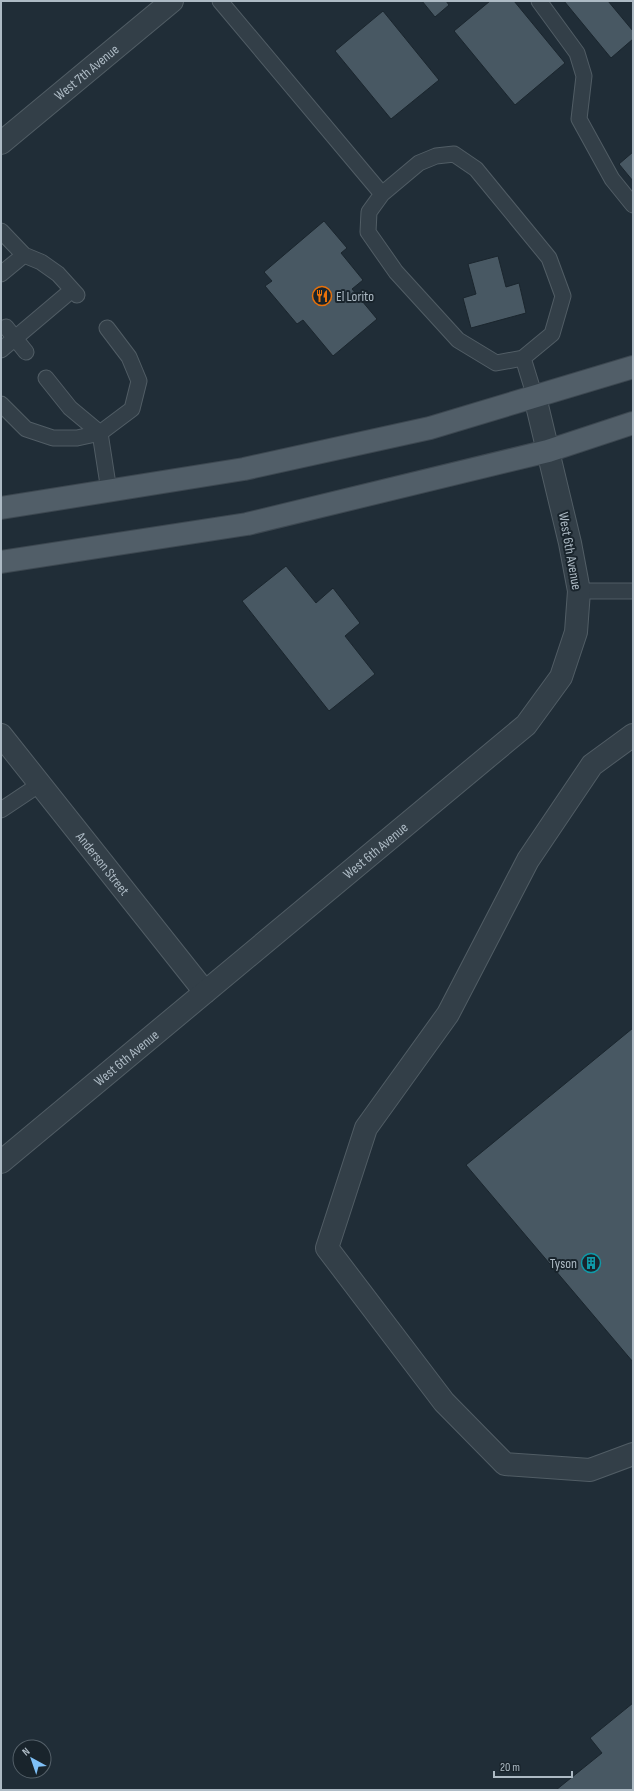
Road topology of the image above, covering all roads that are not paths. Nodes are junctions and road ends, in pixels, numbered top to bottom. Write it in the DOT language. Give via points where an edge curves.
graph roads {
  1 [pos="172,1"];
  2 [pos="220,1"];
  3 [pos="539,1"];
  4 [pos="1,143"];
  5 [pos="382,194"];
  6 [pos="633,205"];
  7 [pos="1,231"];
  8 [pos="24,255"];
  9 [pos="1,274"];
  10 [pos="107,328"];
  11 [pos="10,333"];
  12 [pos="1,350"];
  13 [pos="26,352"];
  14 [pos="523,358"];
  15 [pos="633,367"];
  16 [pos="46,378"];
  17 [pos="535,397"];
  18 [pos="1,404"];
  19 [pos="633,422"];
  20 [pos="100,432"];
  21 [pos="548,450"];
  22 [pos="109,491"];
  23 [pos="1,505"];
  24 [pos="1,562"];
  25 [pos="579,591"];
  26 [pos="633,591"];
  27 [pos="1,735"];
  28 [pos="633,735"];
  29 [pos="40,784"];
  30 [pos="1,810"];
  31 [pos="205,992"];
  32 [pos="1,1162"];
  33 [pos="633,1454"];
  1 -- 4 [label="street, West 7th Avenue"];
  2 -- 5 [label="lane"];
  3 -- 6 [label="lane" via="577,52 584,76 579,119 612,179"];
  5 -- 14 [label="lane" via="369,212 368,232 396,272 458,340 496,363"];
  5 -- 14 [label="lane" via="419,163 436,156 454,154 476,169 549,258 563,296 552,334"];
  7 -- 8 [label="lane"];
  8 -- 9 [label="lane"];
  8 -- 11 [label="lane" via="41,262 58,274 75,292"];
  10 -- 20 [label="lane" via="129,357 139,381 132,409"];
  11 -- 12 [label="lane"];
  11 -- 13 [label="lane"];
  14 -- 17 [label="lane"];
  15 -- 17 [label="main road"];
  16 -- 20 [label="lane" via="70,408"];
  17 -- 21 [label="street, West 6th Avenue"];
  17 -- 22 [label="main road" via="430,428 244,469"];
  18 -- 20 [label="lane" via="26,429 53,438 77,438"];
  19 -- 21 [label="main road"];
  20 -- 22 [label="lane"];
  21 -- 24 [label="main road" via="247,524"];
  21 -- 25 [label="street, West 6th Avenue"];
  22 -- 23 [label="main road"];
  25 -- 26 [label="lane"];
  25 -- 31 [label="street, West 6th Avenue" via="576,632 561,677 526,725"];
  27 -- 29 [label="street, Anderson Street"];
  28 -- 33 [label="street" via="592,765 528,860 448,1014 366,1128 327,1248 444,1402 505,1464 590,1470"];
  29 -- 30 [label="lane"];
  29 -- 31 [label="street, Anderson Street"];
  31 -- 32 [label="street, West 6th Avenue"];
}
